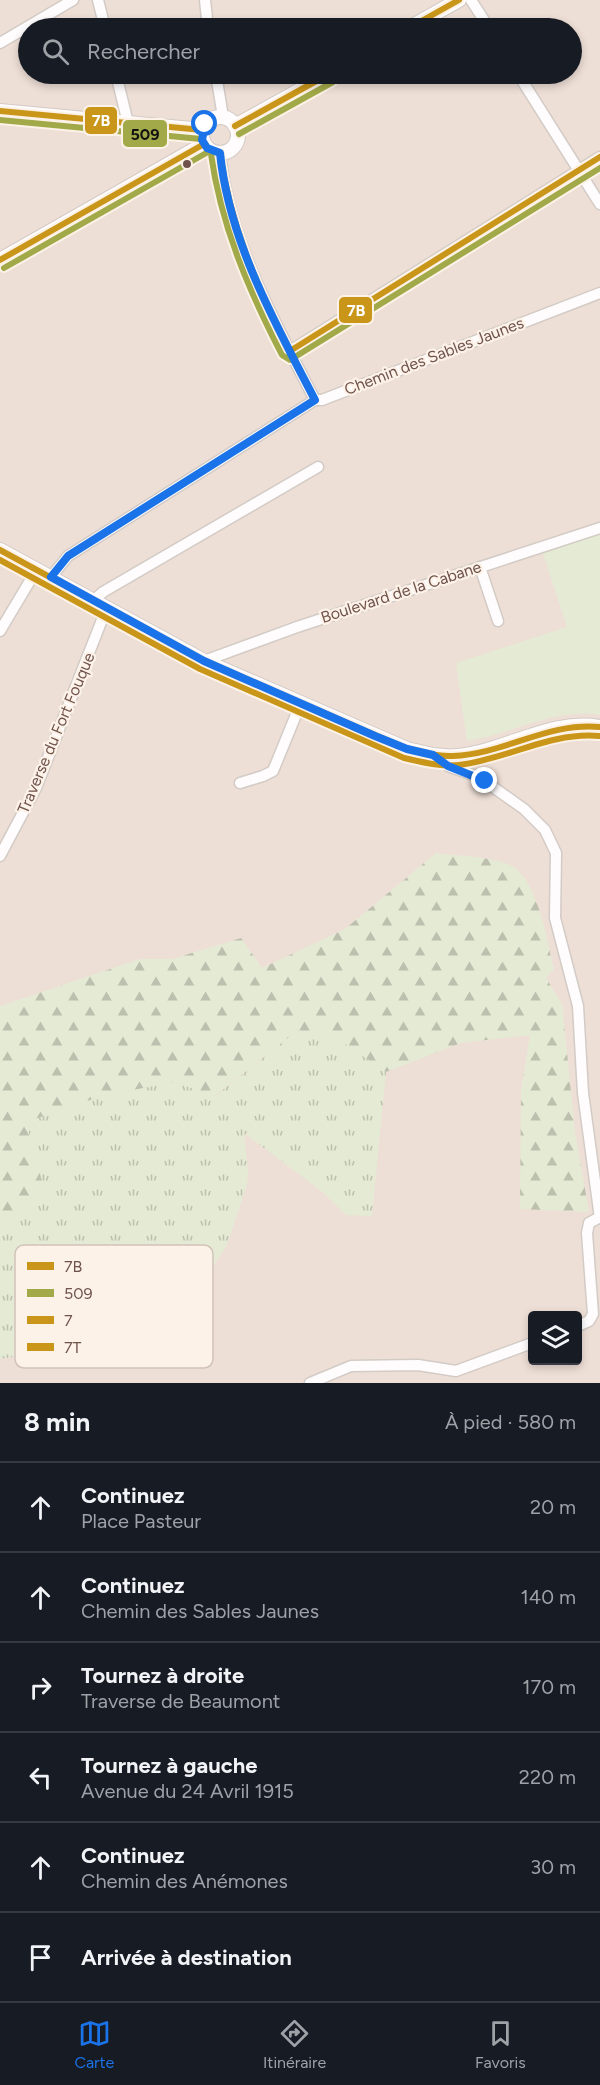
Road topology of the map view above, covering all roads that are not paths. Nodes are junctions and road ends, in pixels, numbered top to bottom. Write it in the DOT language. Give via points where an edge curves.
graph roads {
  1 [pos="73,0"];
  2 [pos="98,0"];
  3 [pos="205,0"];
  4 [pos="459,0"];
  5 [pos="471,0"];
  6 [pos="40,18"];
  7 [pos="102,18"];
  8 [pos="207,18"];
  9 [pos="427,18"];
  10 [pos="483,18"];
  11 [pos="18,30"];
  12 [pos="1,39"];
  13 [pos="118,84"];
  14 [pos="218,84"];
  15 [pos="311,84"];
  16 [pos="524,84"];
  17 [pos="0,111"];
  18 [pos="223,117"];
  19 [pos="128,123"];
  20 [pos="235,126"];
  21 [pos="203,137"];
  22 [pos="220,153"];
  23 [pos="600,157"];
  24 [pos="579,170"];
  25 [pos="600,204"];
  26 [pos="0,261"];
  27 [pos="600,293"];
  28 [pos="290,351"];
  29 [pos="315,400"];
  30 [pos="318,467"];
  31 [pos="600,528"];
  32 [pos="0,550"];
  33 [pos="480,567"];
  34 [pos="37,569"];
  35 [pos="51,577"];
  36 [pos="94,600"];
  37 [pos="107,607"];
  38 [pos="498,621"];
  39 [pos="0,631"];
  40 [pos="204,661"];
  41 [pos="300,705"];
  42 [pos="600,727"];
  43 [pos="433,755"];
  44 [pos="240,783"];
  45 [pos="0,856"];
  46 [pos="600,1218"];
  47 [pos="582,1324"];
  48 [pos="528,1344"];
  49 [pos="310,1383"];
  1 -- 6 [label="street"];
  2 -- 7 [label="street"];
  3 -- 8 [label="street"];
  4 -- 9 [label="street"];
  5 -- 10 [label="street"];
  11 -- 12 [label="street"];
  13 -- 19 [label="street"];
  14 -- 18 [label="street"];
  15 -- 20 [label="street"];
  16 -- 24 [label="street"];
  17 -- 19 [label="street"];
  18 -- 20 [label="street"];
  18 -- 21 [label="street" via="210,120"];
  19 -- 21 [label="street"];
  20 -- 22 [label="street" via="236,144"];
  21 -- 22 [label="street" via="211,151"];
  21 -- 26 [label="street"];
  22 -- 28 [label="street" via="228,200 238,229"];
  23 -- 24 [label="street"];
  24 -- 25 [label="street"];
  24 -- 28 [label="street"];
  27 -- 29 [label="street, Chemin des Sables Jaunes"];
  28 -- 29 [label="street"];
  29 -- 35 [label="street, Chemin des Sables Jaunes" via="68,556"];
  30 -- 36 [label="street"];
  31 -- 33 [label="street, Boulevard de la Cabane"];
  32 -- 34 [label="street"];
  33 -- 38 [label="street"];
  33 -- 40 [label="street, Boulevard de la Cabane"];
  34 -- 35 [label="street"];
  34 -- 39 [label="street"];
  35 -- 36 [label="street"];
  36 -- 37 [label="street"];
  37 -- 40 [label="street"];
  37 -- 45 [label="street, Traverse du Fort Fouque" via="36,788"];
  40 -- 41 [label="street"];
  41 -- 43 [label="street" via="407,749"];
  41 -- 44 [label="street" via="273,771"];
  42 -- 43 [label="street" via="571,725 465,755"];
  43 -- 46 [label="street" via="448,766 485,781 525,809 552,842 556,853 555,918 579,1006 583,1093"];
  46 -- 47 [label="street" via="589,1223 586,1233 592,1314"];
  48 -- 49 [label="street" via="456,1371 418,1365 351,1366"];
}
